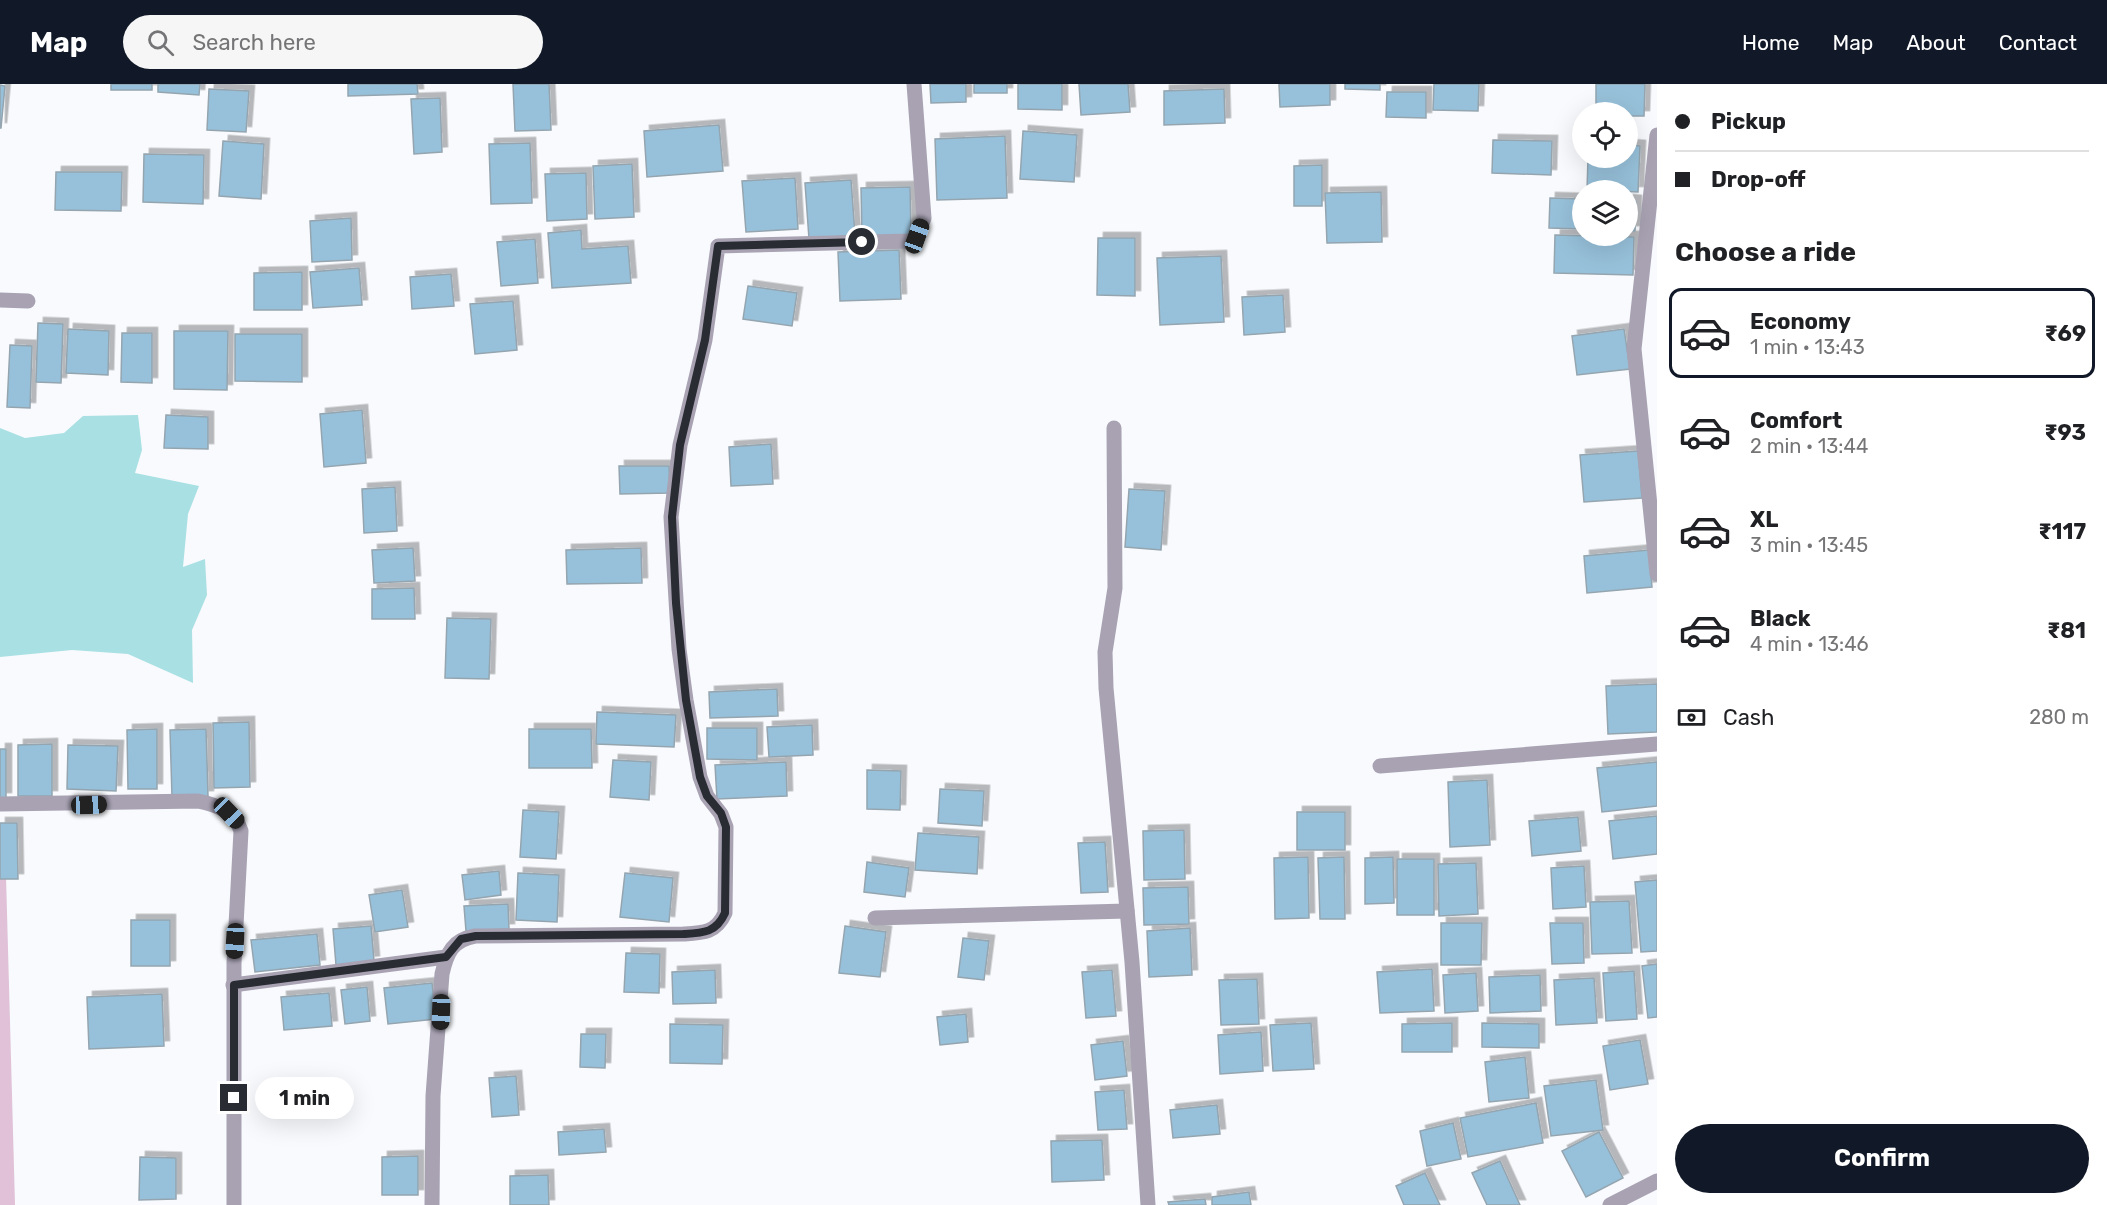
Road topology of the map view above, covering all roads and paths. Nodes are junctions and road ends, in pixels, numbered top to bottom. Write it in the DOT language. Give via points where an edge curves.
graph roads {
  1 [pos="914,84"];
  2 [pos="1657,135"];
  3 [pos="1652,248"];
  4 [pos="0,300"];
  5 [pos="28,300"];
  6 [pos="1114,428"];
  7 [pos="1657,574"];
  8 [pos="1657,744"];
  9 [pos="1380,766"];
  10 [pos="0,804"];
  11 [pos="1127,911"];
  12 [pos="875,918"];
  13 [pos="446,957"];
  14 [pos="234,985"];
  15 [pos="1657,1181"];
  16 [pos="234,1205"];
  17 [pos="432,1205"];
  18 [pos="1148,1205"];
  19 [pos="1610,1205"];
  1 -- 13 [label="street" via="924,218 917,236 909,241 718,246 705,340 680,445 672,517 686,700 700,777 726,827 725,913 720,924 694,934 476,936 461,939"];
  2 -- 3 [label="street"];
  3 -- 7 [label="street" via="1634,350"];
  4 -- 5 [label="street"];
  6 -- 11 [label="street" via="1115,588 1104,652"];
  8 -- 9 [label="street"];
  10 -- 14 [label="street" via="198,801 229,813 241,831"];
  11 -- 12 [label="street"];
  11 -- 18 [label="street"];
  13 -- 14 [label="street"];
  13 -- 17 [label="street" via="434,1096"];
  14 -- 16 [label="street"];
  15 -- 19 [label="street"];
}
